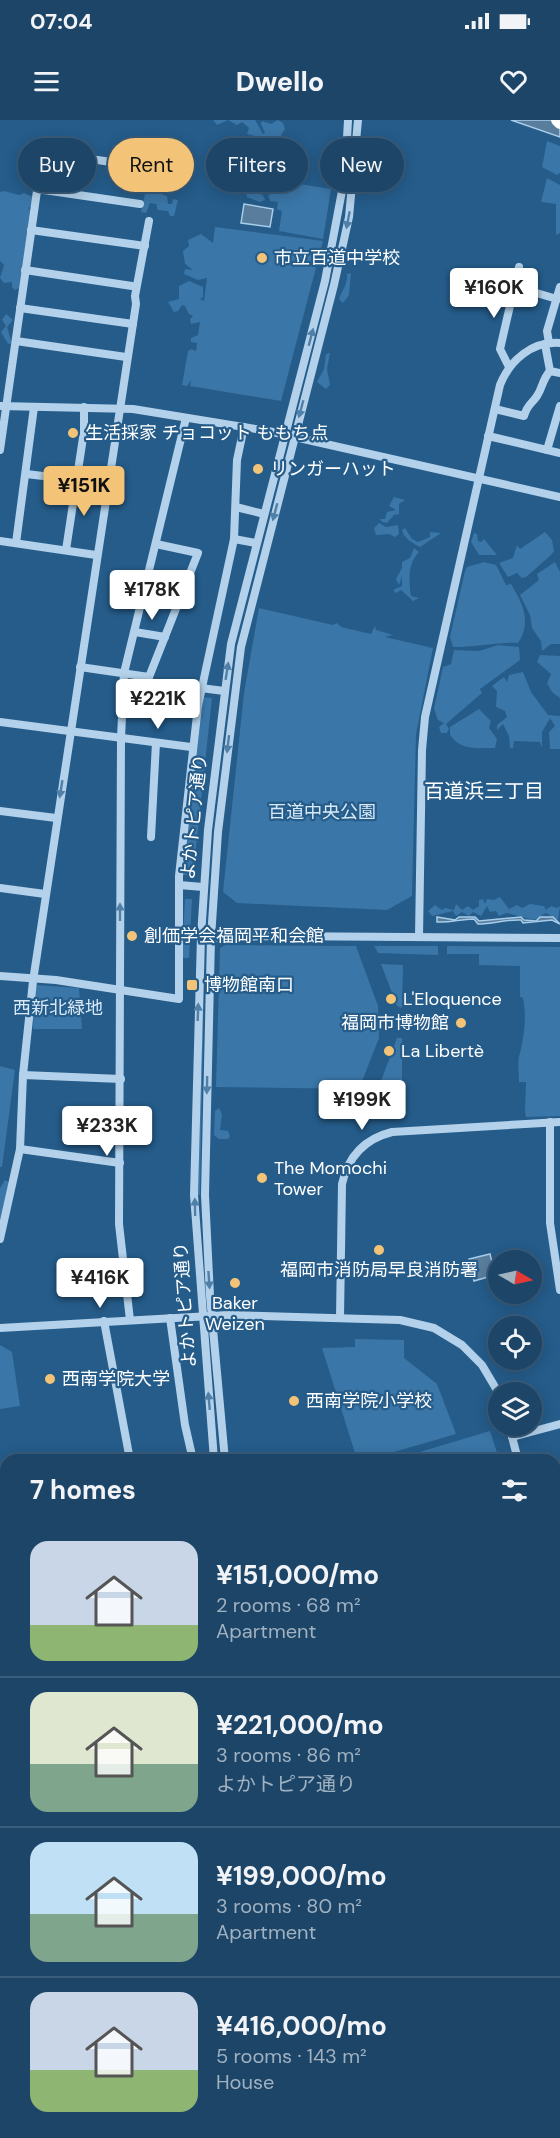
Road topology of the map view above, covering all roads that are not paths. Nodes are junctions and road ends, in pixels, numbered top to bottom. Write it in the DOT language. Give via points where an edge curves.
graph roads {
  1 [pos="348,120"];
  2 [pos="358,120"];
  3 [pos="37,192"];
  4 [pos="58,192"];
  5 [pos="140,204"];
  6 [pos="149,221"];
  7 [pos="31,230"];
  8 [pos="145,246"];
  9 [pos="519,267"];
  10 [pos="26,270"];
  11 [pos="132,285"];
  12 [pos="516,287"];
  13 [pos="560,287"];
  14 [pos="557,299"];
  15 [pos="20,308"];
  16 [pos="133,324"];
  17 [pos="16,341"];
  18 [pos="560,343"];
  19 [pos="547,344"];
  20 [pos="126,357"];
  21 [pos="509,367"];
  22 [pos="550,371"];
  23 [pos="560,373"];
  24 [pos="3,406"];
  25 [pos="560,406"];
  26 [pos="34,407"];
  27 [pos="84,407"];
  28 [pos="119,408"];
  29 [pos="495,409"];
  30 [pos="186,418"];
  31 [pos="244,427"];
  32 [pos="290,435"];
  33 [pos="488,436"];
  34 [pos="0,450"];
  35 [pos="547,450"];
  36 [pos="560,453"];
  37 [pos="26,474"];
  38 [pos="479,478"];
  39 [pos="77,480"];
  40 [pos="560,496"];
  41 [pos="236,507"];
  42 [pos="264,514"];
  43 [pos="234,539"];
  44 [pos="0,541"];
  45 [pos="16,543"];
  46 [pos="256,543"];
  47 [pos="156,544"];
  48 [pos="66,550"];
  49 [pos="96,555"];
  50 [pos="135,632"];
  51 [pos="165,637"];
  52 [pos="80,667"];
  53 [pos="124,673"];
  54 [pos="149,677"];
  55 [pos="201,688"];
  56 [pos="224,691"];
  57 [pos="148,694"];
  58 [pos="0,722"];
  59 [pos="70,731"];
  60 [pos="121,738"];
  61 [pos="156,742"];
  62 [pos="191,747"];
  63 [pos="0,811"];
  64 [pos="56,818"];
  65 [pos="151,837"];
  66 [pos="179,885"];
  67 [pos="203,887"];
  68 [pos="0,888"];
  69 [pos="45,894"];
  70 [pos="419,937"];
  71 [pos="211,938"];
  72 [pos="560,938"];
  73 [pos="0,976"];
  74 [pos="33,981"];
  75 [pos="119,991"];
  76 [pos="23,1075"];
  77 [pos="121,1079"];
  78 [pos="550,1122"];
  79 [pos="560,1122"];
  80 [pos="20,1149"];
  81 [pos="120,1163"];
  82 [pos="0,1239"];
  83 [pos="560,1290"];
  84 [pos="202,1316"];
  85 [pos="212,1316"];
  86 [pos="170,1318"];
  87 [pos="340,1318"];
  88 [pos="130,1320"];
  89 [pos="104,1322"];
  90 [pos="0,1328"];
  91 [pos="493,1382"];
  92 [pos="560,1424"];
  93 [pos="512,1437"];
  94 [pos="129,1454"];
  95 [pos="192,1454"];
  96 [pos="214,1454"];
  97 [pos="224,1454"];
  98 [pos="516,1454"];
  32 -- 1 [label="street, よかトピア通り, one-way" via="336,229 345,175"];
  2 -- 32 [label="street, よかトピア通り, one-way" via="349,217 334,285"];
  3 -- 7 [label="street"];
  4 -- 5 [label="street"];
  6 -- 8 [label="street"];
  7 -- 8 [label="street"];
  7 -- 10 [label="street"];
  8 -- 16 [label="street"];
  9 -- 12 [label="street"];
  10 -- 11 [label="street"];
  10 -- 15 [label="street"];
  12 -- 14 [label="street"];
  12 -- 21 [label="street" via="500,349"];
  13 -- 14 [label="street"];
  14 -- 19 [label="street"];
  15 -- 16 [label="street"];
  15 -- 17 [label="street"];
  16 -- 20 [label="street"];
  17 -- 20 [label="street"];
  17 -- 24 [label="street"];
  18 -- 19 [label="street"];
  19 -- 21 [label="street" via="529,350"];
  19 -- 22 [label="street"];
  20 -- 28 [label="street"];
  21 -- 29 [label="street"];
  22 -- 23 [label="street"];
  22 -- 29 [label="street" via="541,381 536,397 528,403 524,416"];
  24 -- 26 [label="street"];
  24 -- 34 [label="street"];
  25 -- 35 [label="street"];
  26 -- 27 [label="street"];
  26 -- 37 [label="street"];
  27 -- 28 [label="street"];
  27 -- 39 [label="street"];
  28 -- 30 [label="street"];
  28 -- 49 [label="street"];
  29 -- 33 [label="street"];
  30 -- 31 [label="street"];
  30 -- 47 [label="street"];
  31 -- 32 [label="street"];
  31 -- 41 [label="street" via="237,460"];
  32 -- 38 [label="street"];
  32 -- 42 [label="street, よかトピア通り"];
  32 -- 71 [label="street, よかトピア通り, one-way" via="241,647 223,781"];
  33 -- 35 [label="street"];
  33 -- 38 [label="street"];
  35 -- 36 [label="street"];
  37 -- 39 [label="street"];
  37 -- 45 [label="street"];
  38 -- 40 [label="street"];
  38 -- 70 [label="street" via="424,726"];
  39 -- 48 [label="street"];
  41 -- 42 [label="street"];
  41 -- 43 [label="street"];
  42 -- 46 [label="street, よかトピア通り"];
  43 -- 46 [label="street"];
  43 -- 55 [label="street"];
  44 -- 45 [label="street"];
  45 -- 48 [label="street"];
  56 -- 46 [label="street, よかトピア通り, one-way" via="238,612"];
  47 -- 50 [label="street"];
  47 -- 51 [label="street" via="198,553"];
  48 -- 49 [label="street"];
  49 -- 52 [label="street"];
  50 -- 51 [label="street"];
  50 -- 53 [label="street"];
  51 -- 54 [label="street"];
  52 -- 53 [label="street"];
  52 -- 59 [label="street"];
  53 -- 54 [label="street"];
  53 -- 60 [label="street"];
  54 -- 57 [label="street"];
  55 -- 56 [label="street"];
  55 -- 66 [label="street"];
  56 -- 67 [label="street, よかトピア通り"];
  58 -- 59 [label="street"];
  59 -- 60 [label="street"];
  59 -- 64 [label="street, one-way"];
  60 -- 61 [label="street"];
  75 -- 60 [label="street, one-way"];
  61 -- 62 [label="street"];
  61 -- 65 [label="street"];
  63 -- 64 [label="street"];
  64 -- 69 [label="street"];
  66 -- 67 [label="street"];
  66 -- 75 [label="street" via="179,999"];
  84 -- 67 [label="street, よかトピア通り, one-way" via="194,1168"];
  68 -- 69 [label="street"];
  69 -- 74 [label="street"];
  70 -- 71 [label="street"];
  70 -- 72 [label="street"];
  71 -- 85 [label="street, よかトピア通り, one-way" via="204,1177"];
  73 -- 74 [label="street"];
  74 -- 75 [label="street"];
  74 -- 76 [label="street"];
  75 -- 77 [label="street"];
  76 -- 77 [label="street"];
  76 -- 80 [label="street"];
  77 -- 81 [label="street"];
  78 -- 79 [label="street"];
  78 -- 83 [label="street" via="550,1223"];
  78 -- 87 [label="street" via="392,1132 360,1148 347,1165 342,1184"];
  80 -- 81 [label="street"];
  80 -- 82 [label="street"];
  81 -- 88 [label="street" via="119,1224"];
  84 -- 85 [label="street"];
  84 -- 86 [label="street"];
  96 -- 84 [label="street, よかトピア通り, one-way"];
  85 -- 87 [label="street"];
  85 -- 97 [label="street, よかトピア通り"];
  86 -- 88 [label="street"];
  86 -- 95 [label="street"];
  87 -- 91 [label="street" via="400,1320 441,1332 471,1353"];
  88 -- 89 [label="street"];
  89 -- 90 [label="street"];
  89 -- 94 [label="street"];
  92 -- 93 [label="street"];
  93 -- 98 [label="street"];
}
